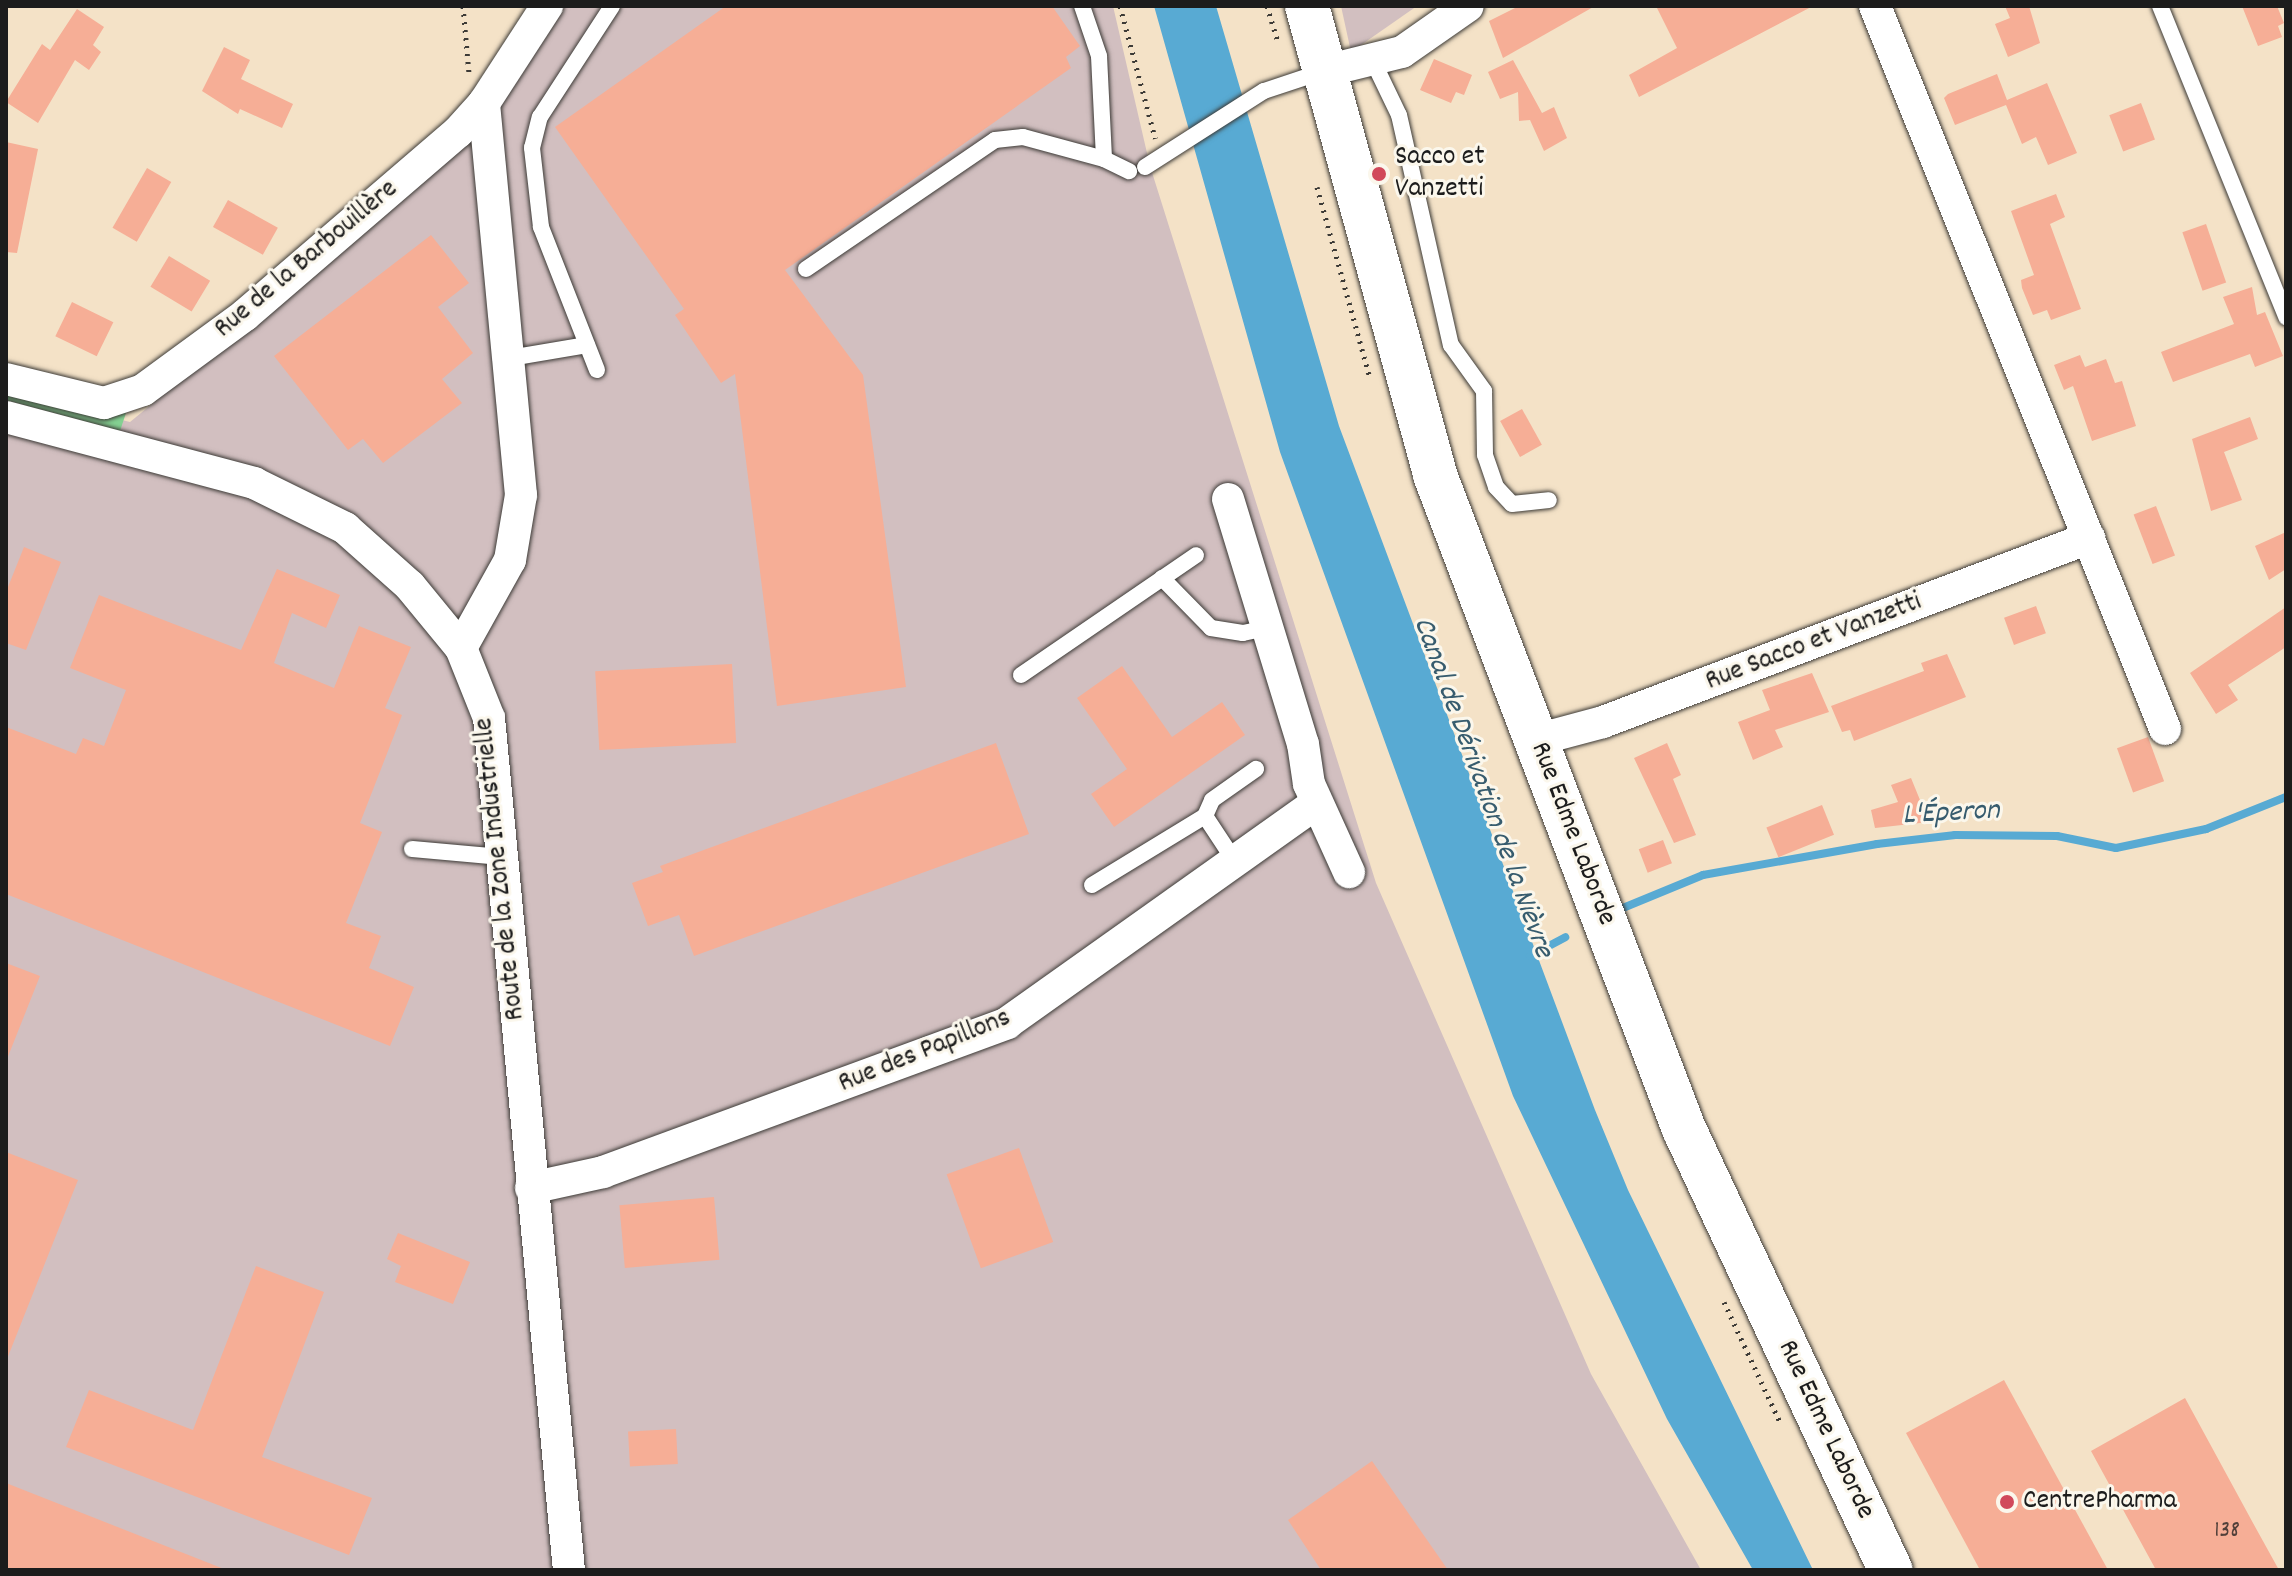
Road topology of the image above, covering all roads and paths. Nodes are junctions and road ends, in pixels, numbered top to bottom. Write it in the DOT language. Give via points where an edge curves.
graph roads {
  1 [pos="463,6"];
  2 [pos="547,6"];
  3 [pos="612,6"];
  4 [pos="1082,6"];
  5 [pos="1120,6"];
  6 [pos="1307,6"];
  7 [pos="1468,6"];
  8 [pos="1875,6"];
  9 [pos="2160,6"];
  10 [pos="1372,59"];
  11 [pos="1325,71"];
  12 [pos="478,110"];
  13 [pos="1166,156"];
  14 [pos="1104,159"];
  15 [pos="806,269"];
  16 [pos="2286,317"];
  17 [pos="587,345"];
  18 [pos="510,358"];
  19 [pos="597,370"];
  20 [pos="6,379"];
  21 [pos="6,417"];
  22 [pos="1228,499"];
  23 [pos="1549,500"];
  24 [pos="2089,538"];
  25 [pos="1196,555"];
  26 [pos="1162,578"];
  27 [pos="1266,628"];
  28 [pos="461,648"];
  29 [pos="1021,675"];
  30 [pos="2165,729"];
  31 [pos="1536,740"];
  32 [pos="1256,769"];
  33 [pos="1316,803"];
  34 [pos="1205,816"];
  35 [pos="412,849"];
  36 [pos="502,857"];
  37 [pos="1234,860"];
  38 [pos="1349,872"];
  39 [pos="1092,885"];
  40 [pos="531,1188"];
  41 [pos="569,1570"];
  42 [pos="1891,1570"];
  1 -- 12 [label="path"];
  2 -- 12 [label="street, Rue de la Barbouillère"];
  3 -- 17 [label="lane" via="540,117 532,148 541,227"];
  4 -- 14 [label="lane" via="1099,56"];
  5 -- 13 [label="path"];
  6 -- 11 [label="street, Rue Edme Laborde"];
  7 -- 10 [label="street" via="1402,52"];
  8 -- 24 [label="street"];
  9 -- 16 [label="lane"];
  10 -- 11 [label="street"];
  10 -- 23 [label="lane" via="1399,115 1451,345 1484,391 1485,455 1496,487 1512,504"];
  11 -- 13 [label="lane" via="1264,91"];
  11 -- 31 [label="street, Rue Edme Laborde" via="1435,475"];
  12 -- 18 [label="street"];
  12 -- 20 [label="street, Rue de la Barbouillère" via="245,315 143,390 104,403"];
  13 -- 14 [label="lane" via="1137,169"];
  14 -- 15 [label="lane" via="1023,137 995,140"];
  17 -- 18 [label="lane"];
  17 -- 19 [label="lane"];
  18 -- 28 [label="street" via="521,495 510,560"];
  21 -- 28 [label="street, Route de la Zone Industrielle" via="254,483 345,528 410,586"];
  22 -- 27 [label="street"];
  24 -- 30 [label="street"];
  24 -- 31 [label="street, Rue Sacco et Vanzetti" via="1603,722"];
  25 -- 26 [label="lane"];
  26 -- 27 [label="lane" via="1211,628 1243,633"];
  26 -- 29 [label="lane"];
  27 -- 33 [label="street"];
  28 -- 36 [label="street, Route de la Zone Industrielle" via="489,718"];
  31 -- 42 [label="street, Rue Edme Laborde" via="1684,1129"];
  32 -- 34 [label="lane" via="1212,800"];
  33 -- 37 [label="street, Rue des Papillons"];
  33 -- 38 [label="street"];
  34 -- 37 [label="lane"];
  34 -- 39 [label="lane"];
  35 -- 36 [label="lane"];
  36 -- 40 [label="street, Route de la Zone Industrielle"];
  37 -- 40 [label="street, Rue des Papillons" via="1034,1005 984,1035 603,1172"];
  40 -- 41 [label="street, Route de la Zone Industrielle"];
}
